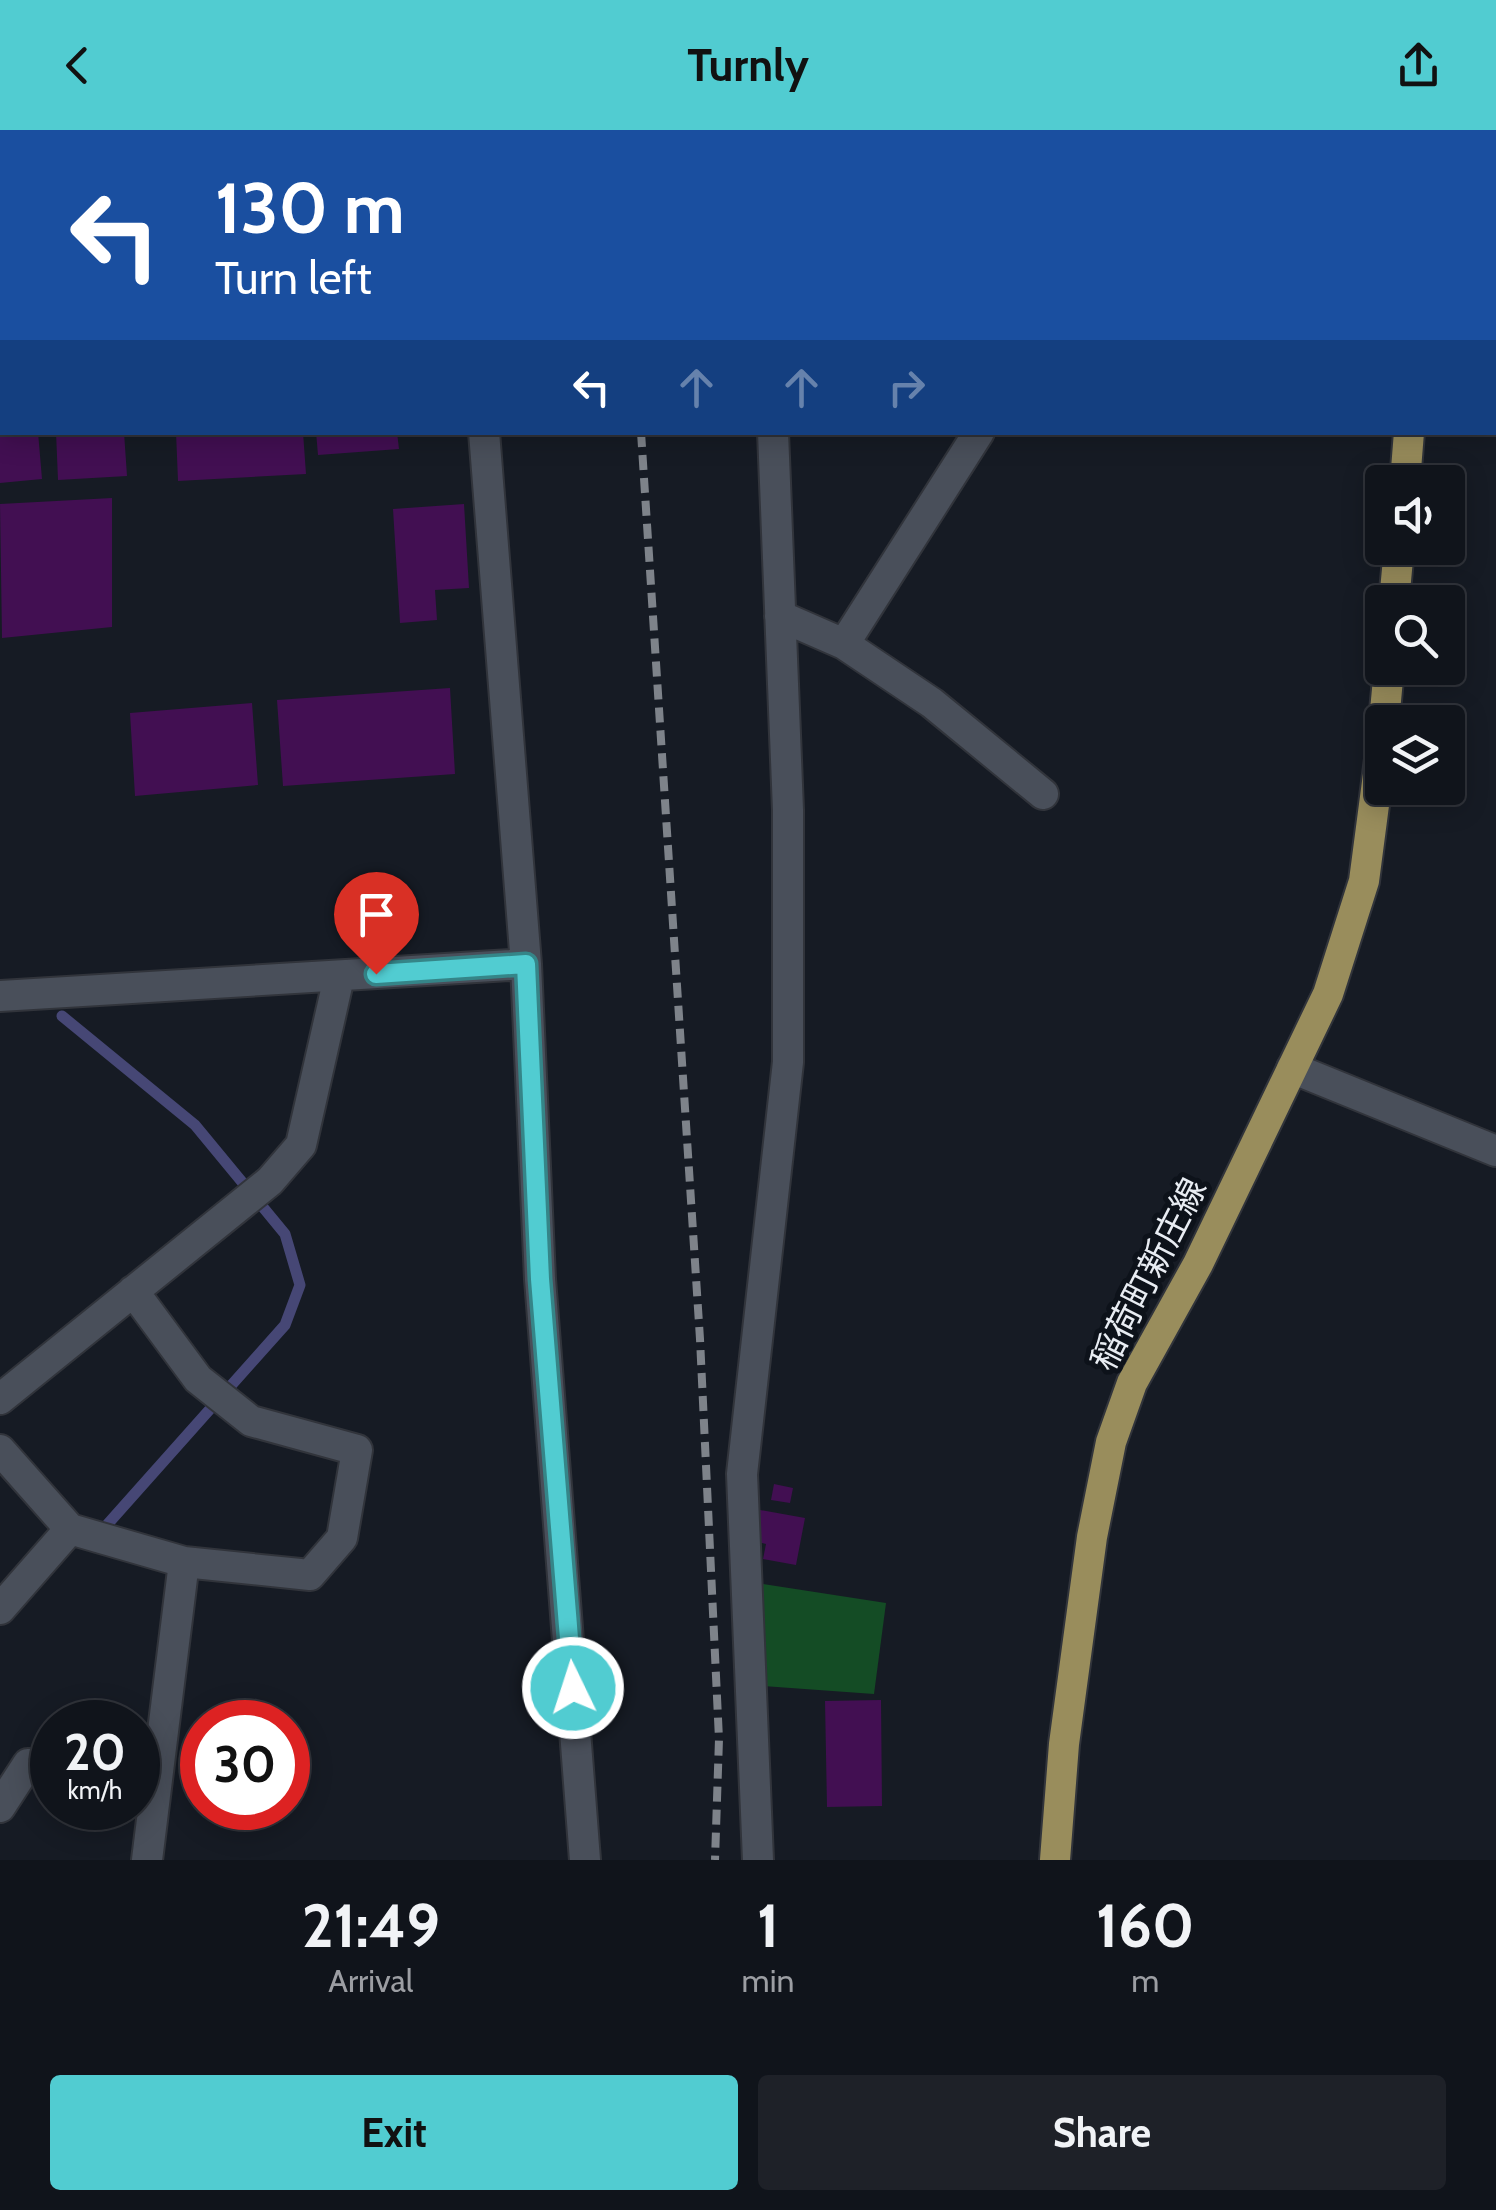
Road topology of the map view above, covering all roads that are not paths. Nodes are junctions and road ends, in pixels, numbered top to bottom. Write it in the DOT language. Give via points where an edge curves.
graph roads {
  1 [pos="484,435"];
  2 [pos="772,435"];
  3 [pos="977,435"];
  4 [pos="1409,435"];
  5 [pos="1406,465"];
  6 [pos="780,616"];
  7 [pos="844,644"];
  8 [pos="1042,794"];
  9 [pos="1374,805"];
  10 [pos="526,964"];
  11 [pos="339,977"];
  12 [pos="0,996"];
  13 [pos="1292,1068"];
  14 [pos="1496,1152"];
  15 [pos="134,1291"];
  16 [pos="0,1398"];
  17 [pos="0,1450"];
  18 [pos="70,1530"];
  19 [pos="184,1562"];
  20 [pos="0,1609"];
  21 [pos="160,1700"];
  22 [pos="30,1764"];
  23 [pos="0,1807"];
  24 [pos="147,1830"];
  25 [pos="147,1860"];
  26 [pos="585,1860"];
  27 [pos="758,1860"];
  28 [pos="1054,1860"];
  1 -- 10 [label="street"];
  2 -- 6 [label="street"];
  3 -- 7 [label="street"];
  4 -- 5 [label="main road"];
  6 -- 7 [label="street"];
  6 -- 27 [label="street" via="788,1062 742,1474"];
  7 -- 8 [label="street" via="932,703"];
  9 -- 13 [label="main road, 稲荷町新庄線" via="1364,880 1328,994"];
  10 -- 11 [label="street"];
  10 -- 26 [label="street" via="540,1279"];
  11 -- 12 [label="street"];
  11 -- 15 [label="street" via="301,1145 270,1181"];
  13 -- 14 [label="street"];
  13 -- 28 [label="main road, 稲荷町新庄線" via="1132,1383 1111,1442 1092,1537"];
  15 -- 16 [label="street"];
  15 -- 19 [label="street" via="198,1379 251,1421 356,1450 342,1538 310,1575"];
  17 -- 18 [label="street"];
  18 -- 19 [label="street"];
  18 -- 20 [label="street"];
  19 -- 21 [label="street"];
  22 -- 23 [label="street"];
  24 -- 25 [label="street"];
}
